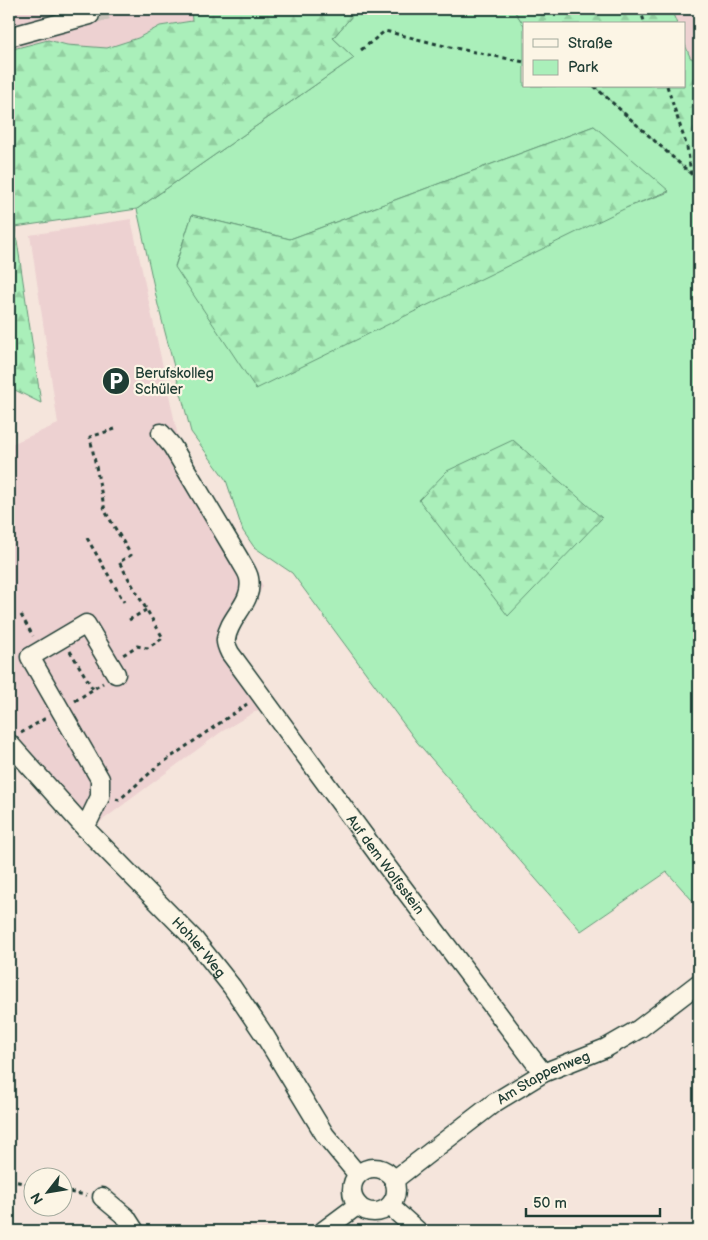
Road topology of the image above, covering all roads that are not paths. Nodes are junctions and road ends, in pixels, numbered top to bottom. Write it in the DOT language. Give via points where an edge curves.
graph roads {
  1 [pos="90,15"];
  2 [pos="9,37"];
  3 [pos="161,433"];
  4 [pos="116,674"];
  5 [pos="9,743"];
  6 [pos="85,828"];
  7 [pos="699,983"];
  8 [pos="543,1072"];
  9 [pos="358,1175"];
  10 [pos="394,1180"];
  11 [pos="102,1197"];
  12 [pos="358,1205"];
  13 [pos="390,1206"];
  14 [pos="135,1231"];
  15 [pos="323,1231"];
  16 [pos="418,1231"];
  1 -- 2 [label="street"];
  3 -- 8 [label="street, Auf dem Wolfsstein" via="172,446 249,577 249,593 229,627 225,641 230,654"];
  4 -- 6 [label="street" via="86,624 30,657 100,779 100,797"];
  5 -- 6 [label="street, Hohler Weg"];
  6 -- 9 [label="street, Hohler Weg" via="194,939 232,987 325,1136"];
  7 -- 8 [label="street, Am Stappenweg" via="640,1028 606,1048"];
  8 -- 10 [label="street, Am Stappenweg" via="494,1103"];
  9 -- 10 [label="street" via="369,1168 378,1168"];
  9 -- 12 [label="street" via="352,1186 352,1195"];
  10 -- 13 [label="street" via="396,1194"];
  11 -- 14 [label="street" via="126,1217"];
  12 -- 13 [label="street" via="370,1212 379,1212"];
  12 -- 15 [label="street"];
  13 -- 16 [label="street"];
}
